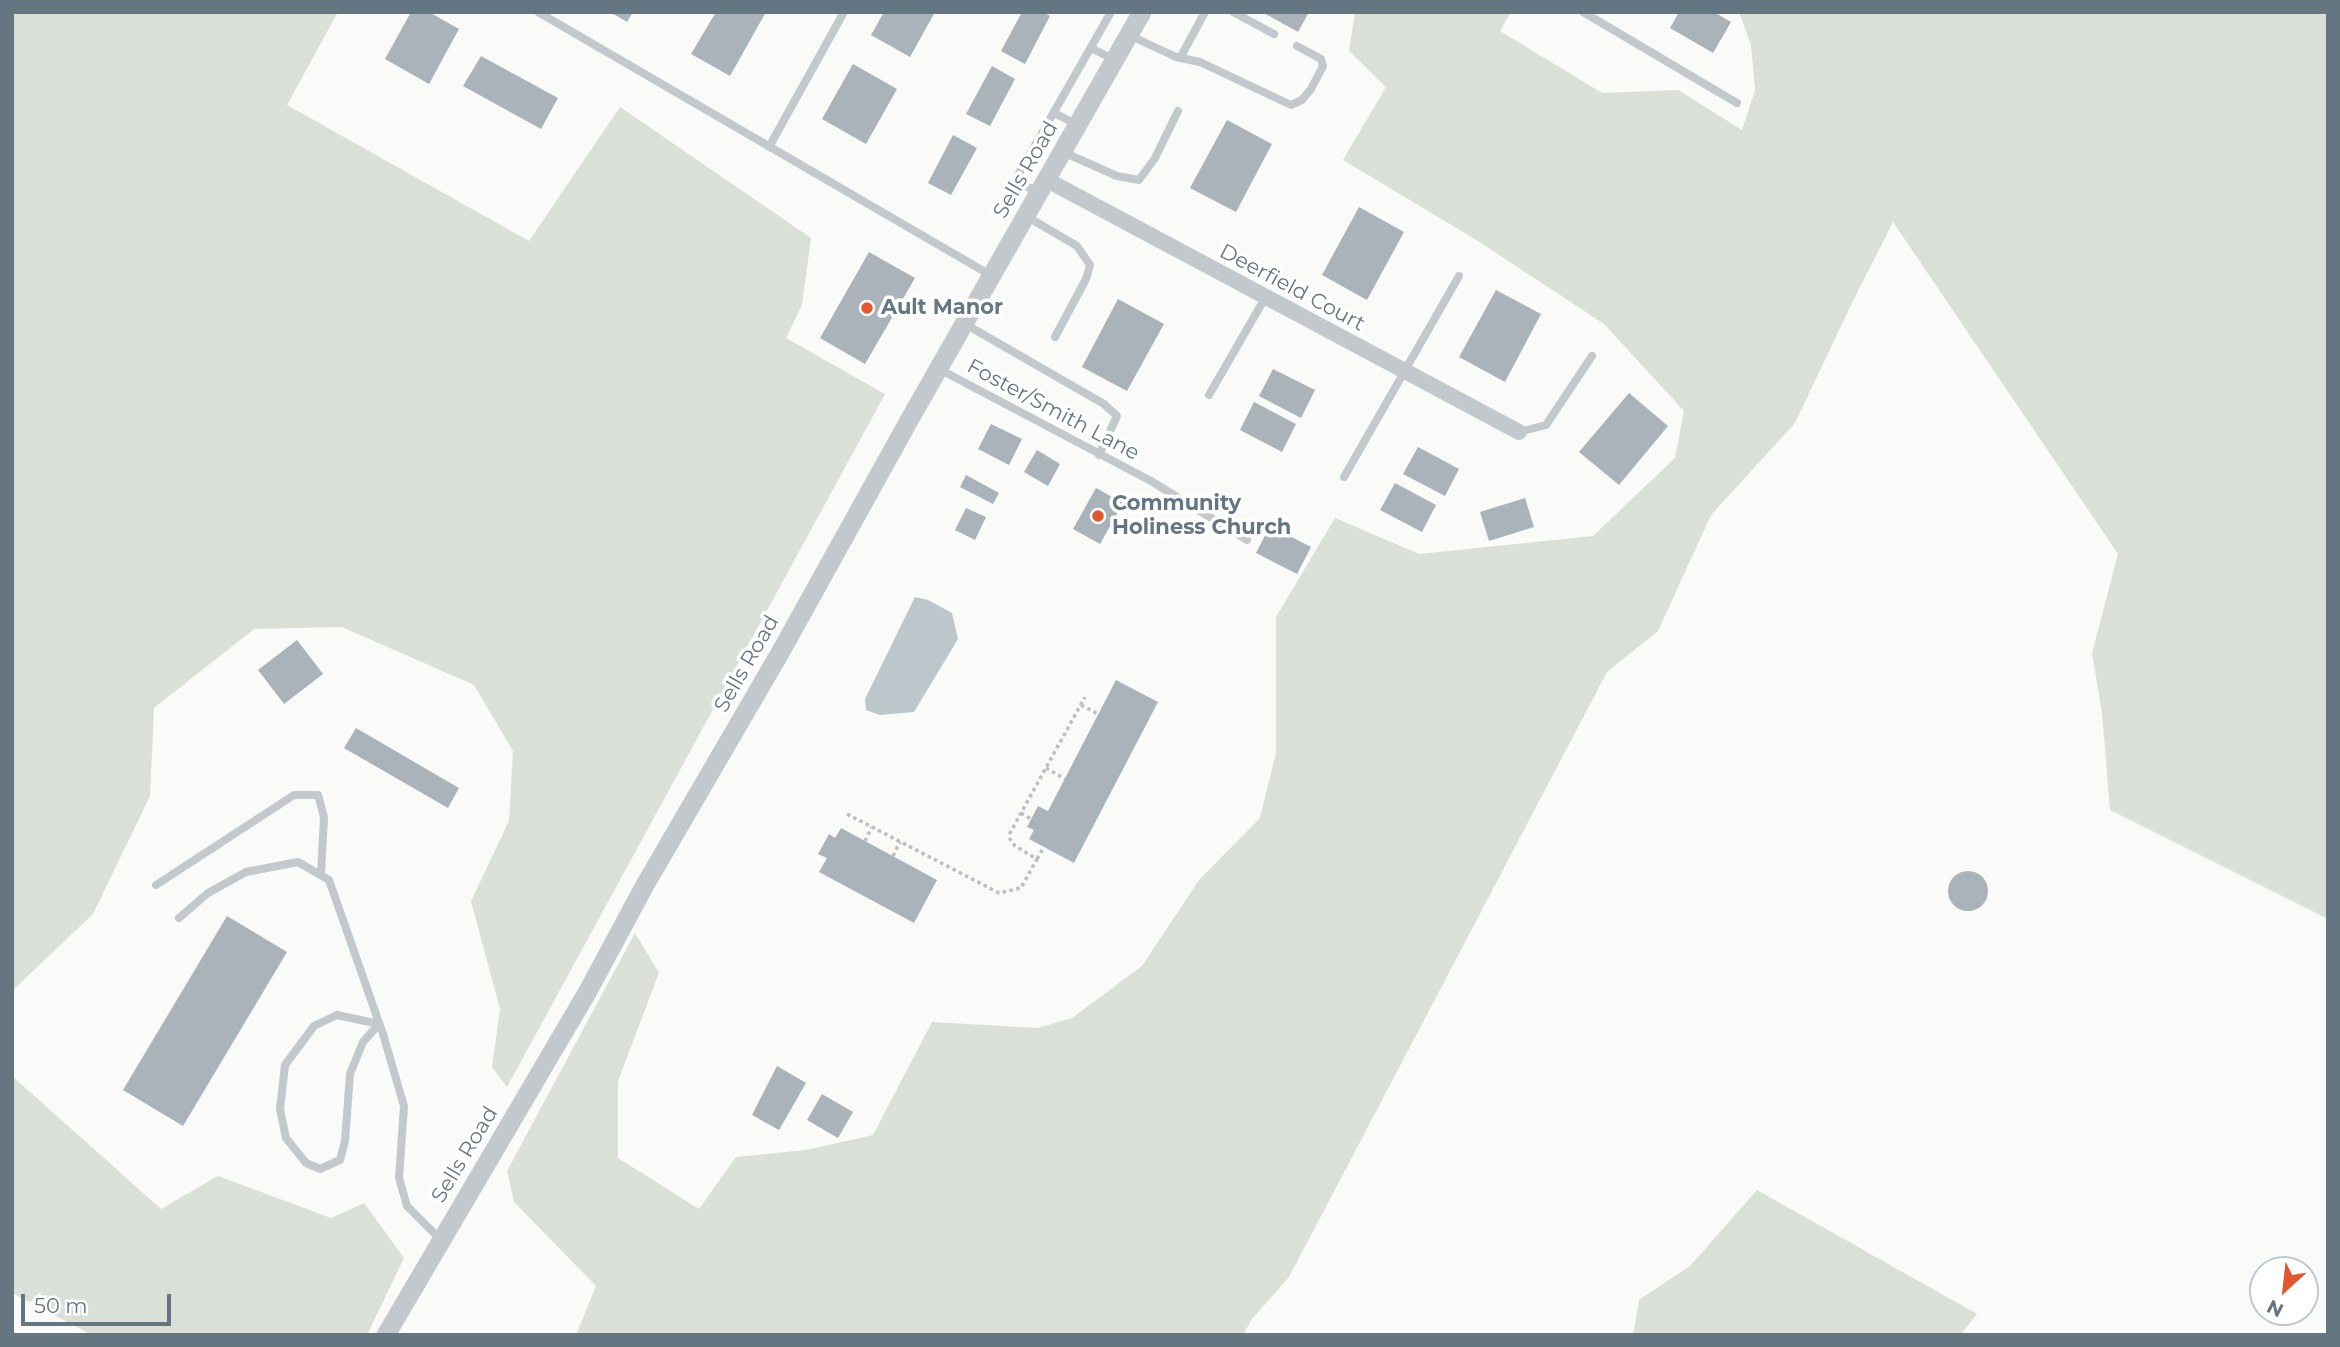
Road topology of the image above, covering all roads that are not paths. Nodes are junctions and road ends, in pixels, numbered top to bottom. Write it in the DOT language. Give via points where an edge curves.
graph roads {
  1 [pos="844,12"];
  2 [pos="1111,12"];
  3 [pos="1142,12"];
  4 [pos="1205,12"];
  5 [pos="1233,12"];
  6 [pos="1583,12"];
  7 [pos="540,13"];
  8 [pos="1274,34"];
  9 [pos="1129,35"];
  10 [pos="1297,46"];
  11 [pos="1091,48"];
  12 [pos="1180,58"];
  13 [pos="1115,60"];
  14 [pos="1737,103"];
  15 [pos="1178,111"];
  16 [pos="1054,113"];
  17 [pos="1078,125"];
  18 [pos="769,147"];
  19 [pos="1063,152"];
  20 [pos="1043,186"];
  21 [pos="1026,216"];
  22 [pos="992,276"];
  23 [pos="1459,276"];
  24 [pos="1265,298"];
  25 [pos="964,324"];
  26 [pos="1055,337"];
  27 [pos="1592,356"];
  28 [pos="939,369"];
  29 [pos="1403,371"];
  30 [pos="1209,395"];
  31 [pos="1519,432"];
  32 [pos="1099,455"];
  33 [pos="1344,477"];
  34 [pos="1247,540"];
  35 [pos="321,875"];
  36 [pos="156,885"];
  37 [pos="179,918"];
  38 [pos="379,1024"];
  39 [pos="441,1240"];
  40 [pos="386,1335"];
  1 -- 18 [label="lane"];
  2 -- 11 [label="lane"];
  3 -- 9 [label="street, Sells Road"];
  4 -- 12 [label="lane"];
  5 -- 8 [label="lane"];
  6 -- 14 [label="lane"];
  7 -- 18 [label="lane"];
  9 -- 12 [label="lane"];
  9 -- 13 [label="street, Sells Road"];
  10 -- 12 [label="lane" via="1321,59 1323,66 1302,100 1291,105 1200,62"];
  11 -- 13 [label="lane"];
  11 -- 16 [label="lane"];
  13 -- 17 [label="street, Sells Road"];
  15 -- 19 [label="lane" via="1139,180 1117,176"];
  16 -- 17 [label="lane"];
  16 -- 20 [label="lane" via="1018,175 1023,185"];
  17 -- 19 [label="street, Sells Road"];
  18 -- 22 [label="lane"];
  19 -- 20 [label="street, Sells Road"];
  20 -- 21 [label="street, Sells Road"];
  20 -- 24 [label="street, Deerfield Court"];
  21 -- 22 [label="street, Sells Road"];
  21 -- 26 [label="lane" via="1077,246 1090,265"];
  22 -- 25 [label="street, Sells Road"];
  23 -- 29 [label="lane"];
  24 -- 29 [label="street, Deerfield Court"];
  24 -- 30 [label="lane"];
  25 -- 28 [label="street, Sells Road"];
  25 -- 32 [label="lane" via="1104,404 1117,416"];
  27 -- 31 [label="lane" via="1546,425"];
  28 -- 32 [label="lane, Foster/Smith Lane"];
  28 -- 39 [label="street, Sells Road" via="588,991"];
  29 -- 31 [label="street, Deerfield Court"];
  29 -- 33 [label="lane"];
  32 -- 34 [label="lane, Foster/Smith Lane"];
  35 -- 36 [label="lane" via="324,817 318,795 294,795"];
  35 -- 37 [label="lane" via="298,862 246,872 208,893"];
  35 -- 38 [label="lane" via="329,880"];
  38 -- 38 [label="lane" via="363,1042 350,1074 340,1160 320,1169 306,1163 286,1138 280,1109 285,1065 314,1026 337,1015"];
  38 -- 39 [label="lane" via="404,1106 399,1178 407,1206"];
  39 -- 40 [label="street, Sells Road"];
}
